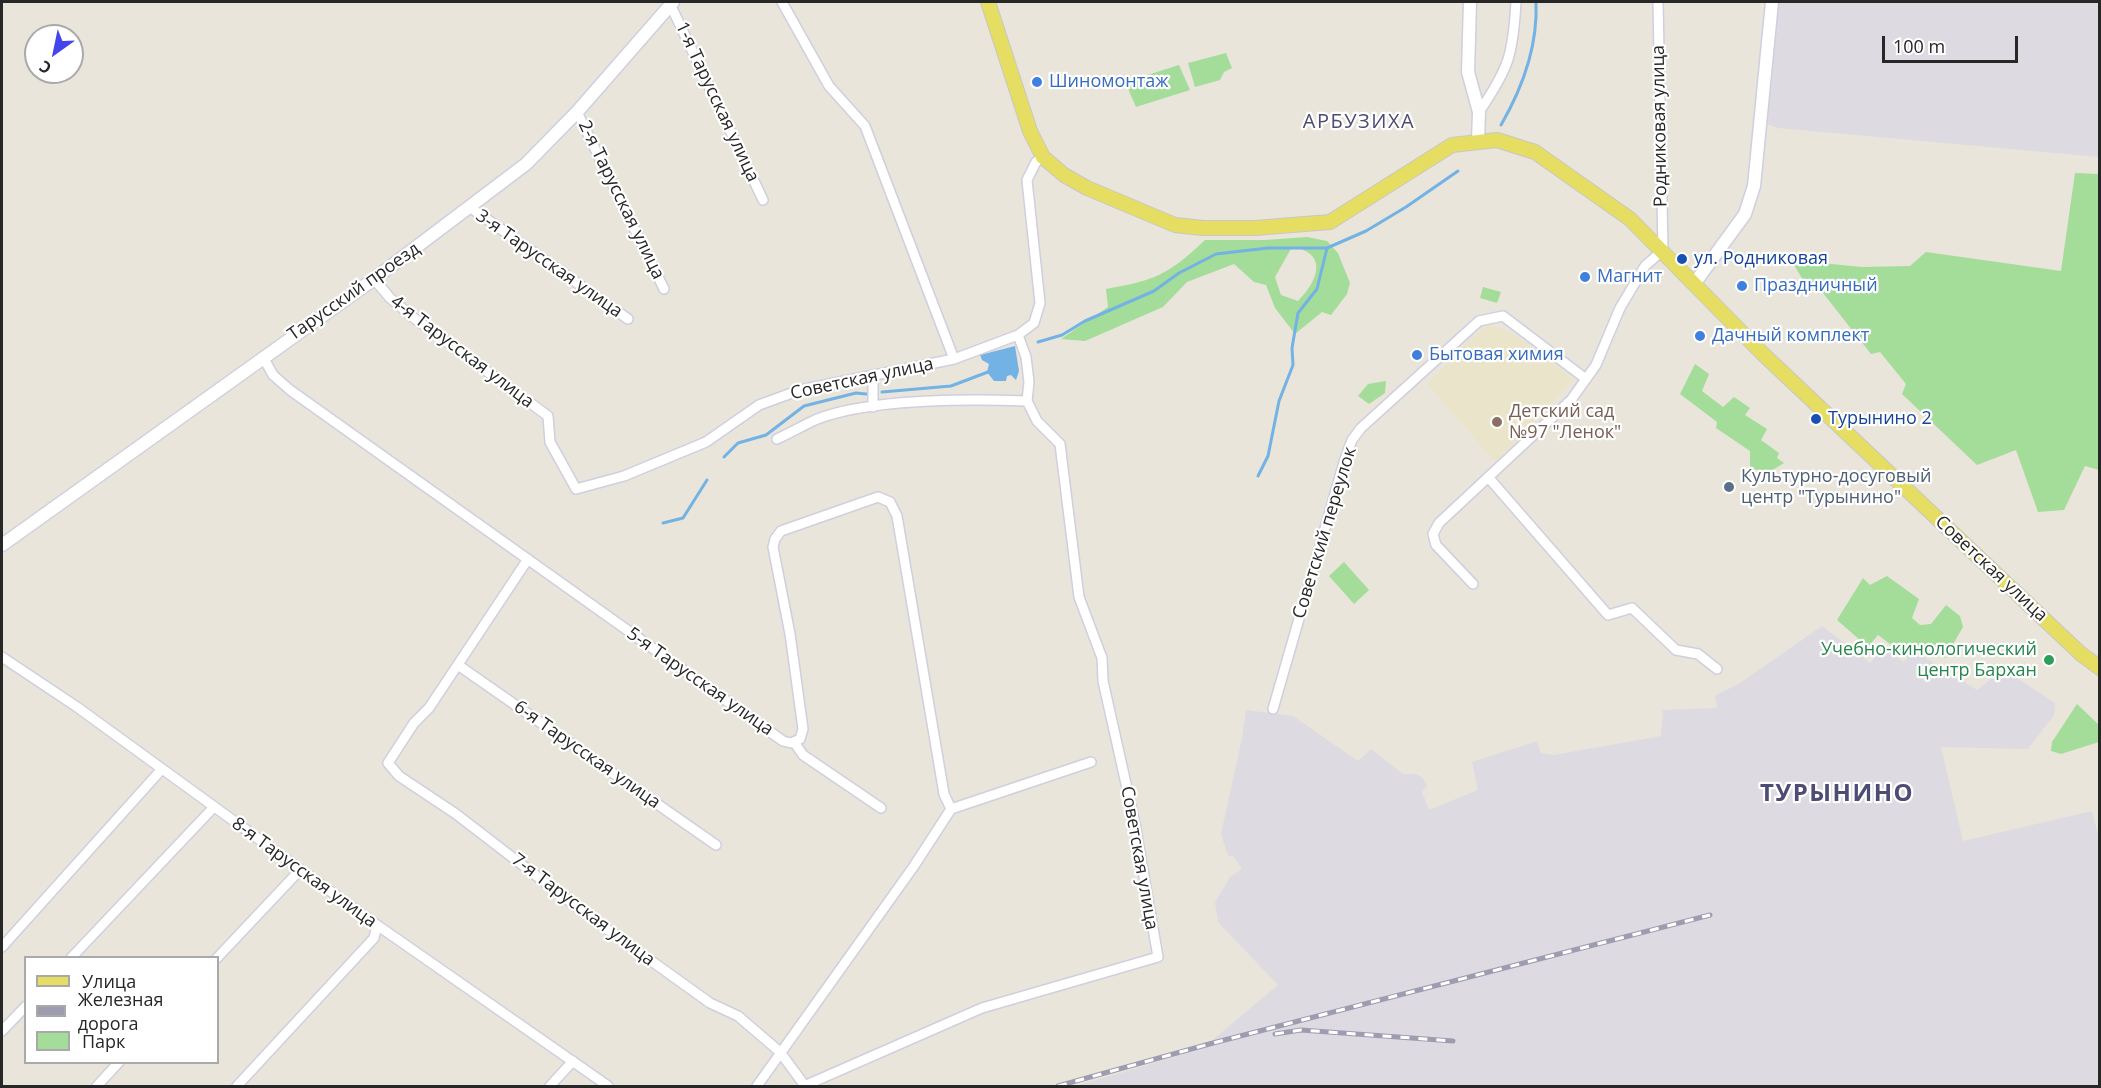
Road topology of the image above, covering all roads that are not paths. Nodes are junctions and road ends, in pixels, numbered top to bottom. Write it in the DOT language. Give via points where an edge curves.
graph roads {
  1 [pos="782,2"];
  2 [pos="988,2"];
  3 [pos="1470,2"];
  4 [pos="1516,2"];
  5 [pos="1658,2"];
  6 [pos="1772,2"];
  7 [pos="672,3"];
  8 [pos="577,112"];
  9 [pos="1479,112"];
  10 [pos="1478,141"];
  11 [pos="1043,157"];
  12 [pos="763,200"];
  13 [pos="471,208"];
  14 [pos="1663,250"];
  15 [pos="374,279"];
  16 [pos="1694,284"];
  17 [pos="664,289"];
  18 [pos="628,319"];
  19 [pos="1018,335"];
  20 [pos="263,357"];
  21 [pos="954,359"];
  22 [pos="873,376"];
  23 [pos="1586,379"];
  24 [pos="1027,401"];
  25 [pos="873,407"];
  26 [pos="777,439"];
  27 [pos="1488,477"];
  28 [pos="576,489"];
  29 [pos="2,545"];
  30 [pos="528,559"];
  31 [pos="1473,584"];
  32 [pos="2,657"];
  33 [pos="2098,663"];
  34 [pos="458,664"];
  35 [pos="1717,669"];
  36 [pos="1273,709"];
  37 [pos="794,742"];
  38 [pos="1091,762"];
  39 [pos="161,770"];
  40 [pos="213,808"];
  41 [pos="881,808"];
  42 [pos="951,809"];
  43 [pos="716,845"];
  44 [pos="300,870"];
  45 [pos="377,925"];
  46 [pos="2,947"];
  47 [pos="72,956"];
  48 [pos="218,956"];
  49 [pos="24,1008"];
  50 [pos="2,1031"];
  51 [pos="780,1052"];
  52 [pos="573,1061"];
  53 [pos="117,1064"];
  54 [pos="96,1086"];
  55 [pos="237,1086"];
  56 [pos="550,1086"];
  57 [pos="608,1086"];
  58 [pos="758,1086"];
  59 [pos="805,1086"];
  1 -- 21 [label="street, Советская улица" via="829,86 865,126"];
  2 -- 11 [label="main road, Советская улица" via="1030,131"];
  3 -- 9 [label="street" via="1468,72"];
  4 -- 9 [label="street" via="1514,44 1503,77"];
  5 -- 14 [label="street, Родниковая улица"];
  6 -- 16 [label="street" via="1754,186 1745,214"];
  7 -- 8 [label="street, Тарусский проезд"];
  7 -- 12 [label="street, 1-я Тарусская улица"];
  8 -- 13 [label="street, Тарусский проезд" via="526,164"];
  8 -- 17 [label="street, 2-я Тарусская улица"];
  9 -- 10 [label="street"];
  10 -- 11 [label="main road, Советская улица" via="1452,146 1431,157 1330,222 1255,228 1203,228 1163,222 1087,188"];
  10 -- 14 [label="main road, Советская улица" via="1506,142 1535,152 1630,219"];
  11 -- 19 [label="street, Советская улица" via="1027,180 1040,303 1034,323"];
  13 -- 15 [label="street, Тарусский проезд"];
  13 -- 18 [label="street, 3-я Тарусская улица"];
  14 -- 16 [label="main road, Советская улица"];
  14 -- 23 [label="street" via="1645,266 1625,299"];
  15 -- 20 [label="street, Тарусский проезд"];
  15 -- 28 [label="street, 4-я Тарусская улица" via="414,318 548,416 550,442"];
  16 -- 33 [label="main road, Советская улица" via="1886,471"];
  19 -- 21 [label="street, Советская улица"];
  19 -- 24 [label="street" via="1026,357"];
  20 -- 29 [label="street, Тарусский проезд"];
  20 -- 30 [label="street, 5-я Тарусская улица" via="273,375 290,390"];
  21 -- 22 [label="street, Советская улица"];
  22 -- 25 [label="street"];
  22 -- 28 [label="street, Советская улица" via="800,390 759,405 706,442 624,476"];
  23 -- 27 [label="street" via="1571,400"];
  23 -- 36 [label="street, Советский переулок" via="1503,316 1494,317 1479,321 1460,336 1361,428 1345,459"];
  24 -- 25 [label="street, Советская улица" via="967,399"];
  24 -- 59 [label="street, Советская улица" via="1037,421 1060,444 1079,597 1102,658 1103,681 1135,825 1158,957 982,1008"];
  25 -- 26 [label="street, Советская улица" via="816,420"];
  27 -- 31 [label="street" via="1439,523 1433,534 1436,545"];
  27 -- 35 [label="street" via="1608,615 1632,608 1676,650 1698,654"];
  30 -- 34 [label="street"];
  30 -- 37 [label="street, 5-я Тарусская улица" via="783,741"];
  32 -- 39 [label="street, 8-я Тарусская улица"];
  34 -- 43 [label="street, 6-я Тарусская улица"];
  34 -- 51 [label="street, 7-я Тарусская улица" via="388,763 399,776 456,814 586,914 710,1003 738,1016"];
  37 -- 41 [label="street" via="803,755"];
  37 -- 42 [label="street, 5-я Тарусская улица" via="800,739 803,729 773,548 775,538 781,531 878,497 890,502 897,516 944,794"];
  38 -- 42 [label="street"];
  39 -- 40 [label="street, 8-я Тарусская улица"];
  39 -- 46 [label="street"];
  40 -- 44 [label="street, 8-я Тарусская улица"];
  40 -- 47 [label="street"];
  42 -- 51 [label="street"];
  44 -- 45 [label="street, 8-я Тарусская улица"];
  44 -- 48 [label="street"];
  45 -- 52 [label="street, 8-я Тарусская улица"];
  45 -- 55 [label="street" via="374,938"];
  49 -- 50 [label="street"];
  51 -- 58 [label="street"];
  51 -- 59 [label="street, 7-я Тарусская улица"];
  52 -- 56 [label="street"];
  52 -- 57 [label="street, 8-я Тарусская улица"];
  53 -- 54 [label="street"];
}
